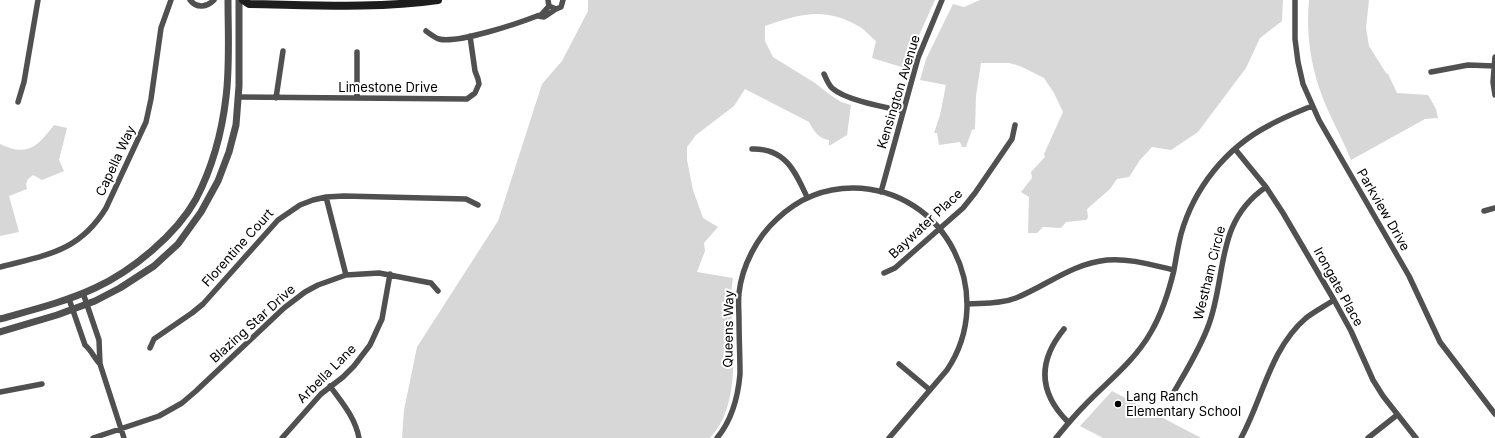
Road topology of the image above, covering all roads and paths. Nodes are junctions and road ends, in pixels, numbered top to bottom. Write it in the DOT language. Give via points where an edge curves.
graph roads {
  1 [pos="38,0"];
  2 [pos="171,0"];
  3 [pos="190,0"];
  4 [pos="214,0"];
  5 [pos="228,0"];
  6 [pos="239,0"];
  7 [pos="243,0"];
  8 [pos="438,0"];
  9 [pos="563,0"];
  10 [pos="942,0"];
  11 [pos="1295,0"];
  12 [pos="548,3"];
  13 [pos="556,9"];
  14 [pos="537,16"];
  15 [pos="426,31"];
  16 [pos="470,36"];
  17 [pos="282,51"];
  18 [pos="357,52"];
  19 [pos="1495,57"];
  20 [pos="1494,66"];
  21 [pos="1431,72"];
  22 [pos="824,74"];
  23 [pos="1495,95"];
  24 [pos="238,97"];
  25 [pos="276,98"];
  26 [pos="356,98"];
  27 [pos="18,102"];
  28 [pos="1312,106"];
  29 [pos="903,111"];
  30 [pos="1015,125"];
  31 [pos="752,149"];
  32 [pos="1235,149"];
  33 [pos="1266,188"];
  34 [pos="881,192"];
  35 [pos="326,197"];
  36 [pos="807,198"];
  37 [pos="478,205"];
  38 [pos="1495,208"];
  39 [pos="1484,211"];
  40 [pos="940,228"];
  41 [pos="0,267"];
  42 [pos="1174,270"];
  43 [pos="884,273"];
  44 [pos="390,274"];
  45 [pos="346,275"];
  46 [pos="438,291"];
  47 [pos="83,293"];
  48 [pos="69,299"];
  49 [pos="1334,300"];
  50 [pos="87,304"];
  51 [pos="968,304"];
  52 [pos="73,310"];
  53 [pos="0,319"];
  54 [pos="1064,329"];
  55 [pos="0,332"];
  56 [pos="98,347"];
  57 [pos="150,348"];
  58 [pos="90,349"];
  59 [pos="100,364"];
  60 [pos="899,364"];
  61 [pos="42,384"];
  62 [pos="330,386"];
  63 [pos="930,390"];
  64 [pos="0,392"];
  65 [pos="1174,392"];
  66 [pos="1495,414"];
  67 [pos="1397,415"];
  68 [pos="1068,422"];
  69 [pos="121,429"];
  70 [pos="93,438"];
  71 [pos="124,438"];
  72 [pos="282,438"];
  73 [pos="359,438"];
  74 [pos="717,438"];
  75 [pos="889,438"];
  76 [pos="1056,438"];
  77 [pos="1241,438"];
  78 [pos="1368,438"];
  79 [pos="1416,438"];
  1 -- 27 [label="street" via="24,82"];
  2 -- 41 [label="street, Capella Way" via="161,28 146,122 99,220 68,247"];
  3 -- 4 [label="street" via="196,6 205,6"];
  5 -- 47 [label="street" via="225,104 215,153 195,200 169,234 135,265"];
  6 -- 24 [label="street"];
  7 -- 8 [label="main road" via="249,4 372,6"];
  9 -- 13 [label="street" via="562,5"];
  10 -- 29 [label="street, Kensington Avenue" via="918,58"];
  11 -- 28 [label="street, Parkview Drive" via="1298,62"];
  12 -- 13 [label="street"];
  12 -- 14 [label="street" via="541,15"];
  13 -- 14 [label="street" via="544,17"];
  14 -- 16 [label="street"];
  15 -- 16 [label="street" via="438,39 446,40"];
  16 -- 26 [label="street, Limestone Drive" via="479,84 472,97 462,100"];
  17 -- 25 [label="street"];
  18 -- 26 [label="street"];
  19 -- 20 [label="street"];
  20 -- 21 [label="street" via="1468,65"];
  20 -- 23 [label="street"];
  22 -- 29 [label="street" via="830,86 838,93"];
  24 -- 25 [label="street, Limestone Drive"];
  24 -- 50 [label="street" via="236,125 218,181 201,212 178,244 154,266 120,288"];
  25 -- 26 [label="street, Limestone Drive"];
  28 -- 32 [label="street" via="1267,126"];
  28 -- 66 [label="street, Parkview Drive" via="1409,276 1440,342"];
  29 -- 34 [label="street, Kensington Avenue"];
  30 -- 40 [label="street, Baywater Place" via="1012,139 975,193 963,208"];
  31 -- 36 [label="street" via="772,151 783,158 796,175"];
  32 -- 33 [label="street, Irongate Place"];
  32 -- 42 [label="street" via="1210,175 1193,202 1181,235"];
  33 -- 49 [label="street, Irongate Place"];
  33 -- 65 [label="street, Westham Circle" via="1246,205 1232,226 1209,325"];
  34 -- 36 [label="street, Queens Way" via="863,188 843,188"];
  34 -- 40 [label="street, Queens Way" via="913,205"];
  35 -- 37 [label="street, Florentine Court" via="466,199"];
  35 -- 45 [label="street"];
  35 -- 57 [label="street, Florentine Court" via="300,205 278,220 203,304 154,339"];
  36 -- 74 [label="street, Queens Way" via="788,208 773,222 749,258 739,293 738,388 728,420"];
  38 -- 39 [label="street"];
  40 -- 43 [label="street, Baywater Place" via="895,268"];
  40 -- 51 [label="street, Queens Way" via="960,262"];
  42 -- 51 [label="street" via="1127,260 1107,260 1071,270 1014,298 993,303"];
  42 -- 68 [label="street" via="1159,316 1141,348"];
  44 -- 45 [label="street, Blazing Star Drive"];
  44 -- 46 [label="street, Blazing Star Drive" via="431,283"];
  44 -- 62 [label="street, Arbella Lane" via="382,319 370,345 354,366"];
  45 -- 69 [label="street, Blazing Star Drive" via="318,285 293,300 182,403 159,416"];
  47 -- 48 [label="street"];
  47 -- 50 [label="street"];
  48 -- 52 [label="street"];
  48 -- 53 [label="street"];
  49 -- 67 [label="street, Irongate Place" via="1373,380"];
  49 -- 77 [label="street" via="1306,318 1280,348"];
  50 -- 52 [label="street"];
  50 -- 56 [label="street" via="99,340"];
  51 -- 63 [label="street, Queens Way" via="964,336 959,349 947,370"];
  52 -- 55 [label="street"];
  52 -- 58 [label="street" via="85,345"];
  54 -- 68 [label="street" via="1049,352 1045,377 1051,401"];
  56 -- 58 [label="street"];
  56 -- 59 [label="street"];
  58 -- 59 [label="street"];
  59 -- 69 [label="street"];
  60 -- 63 [label="street"];
  61 -- 64 [label="street"];
  62 -- 72 [label="street, Arbella Lane"];
  62 -- 73 [label="street" via="350,413"];
  63 -- 75 [label="street, Queens Way"];
  67 -- 78 [label="street"];
  67 -- 79 [label="street, Irongate Place"];
  68 -- 76 [label="street"];
  69 -- 70 [label="street, Blazing Star Drive"];
  69 -- 71 [label="street"];
}
